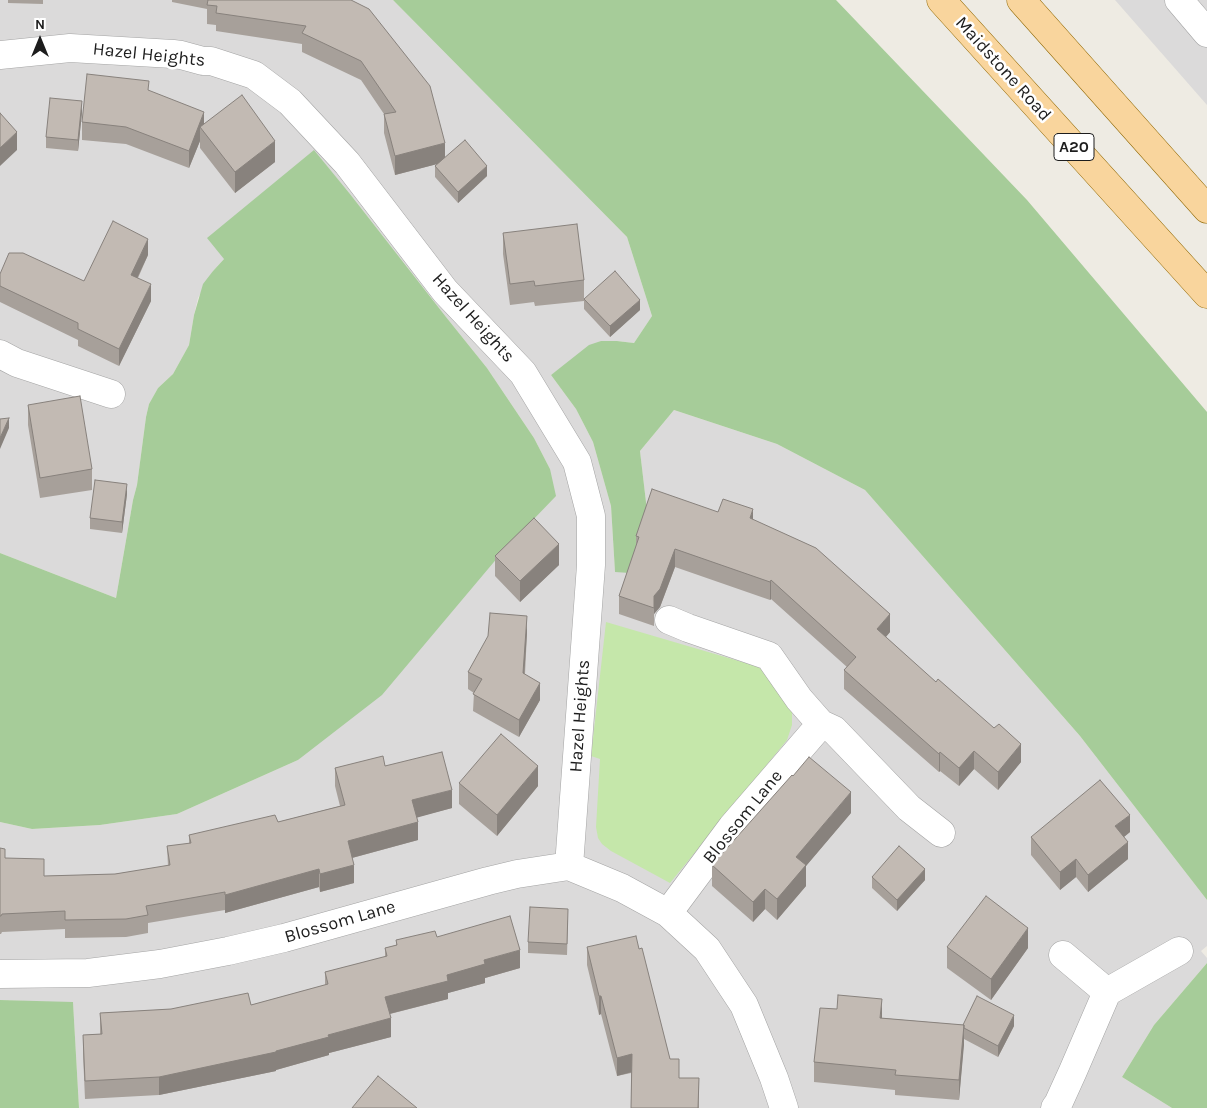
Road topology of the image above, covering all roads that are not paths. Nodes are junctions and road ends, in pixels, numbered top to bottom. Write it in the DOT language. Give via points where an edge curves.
graph roads {
  1 [pos="941,0"];
  2 [pos="1021,0"];
  3 [pos="1179,0"];
  4 [pos="1207,33"];
  5 [pos="0,55"];
  6 [pos="1207,209"];
  7 [pos="1207,294"];
  8 [pos="0,354"];
  9 [pos="111,394"];
  10 [pos="670,620"];
  11 [pos="821,724"];
  12 [pos="941,833"];
  13 [pos="569,866"];
  14 [pos="668,913"];
  15 [pos="1178,951"];
  16 [pos="1063,955"];
  17 [pos="0,974"];
  18 [pos="1107,992"];
  19 [pos="784,1108"];
  20 [pos="1055,1108"];
  1 -- 7 [label="main road, Maidstone Road / A20"];
  2 -- 6 [label="main road"];
  3 -- 4 [label="street"];
  5 -- 13 [label="street, Hazel Heights" via="70,48 173,54 211,61 254,75 290,102 348,164 445,291 523,373 577,462 591,516 591,566"];
  8 -- 9 [label="street" via="17,363"];
  10 -- 11 [label="street" via="769,656"];
  11 -- 12 [label="street" via="834,730 909,808"];
  11 -- 14 [label="street, Blossom Lane" via="732,827"];
  13 -- 14 [label="street" via="622,888"];
  13 -- 17 [label="street, Blossom Lane" via="517,874 284,938 160,964 88,973"];
  14 -- 19 [label="street" via="707,949 744,1005"];
  15 -- 18 [label="street"];
  16 -- 18 [label="street"];
  18 -- 20 [label="street"];
}
